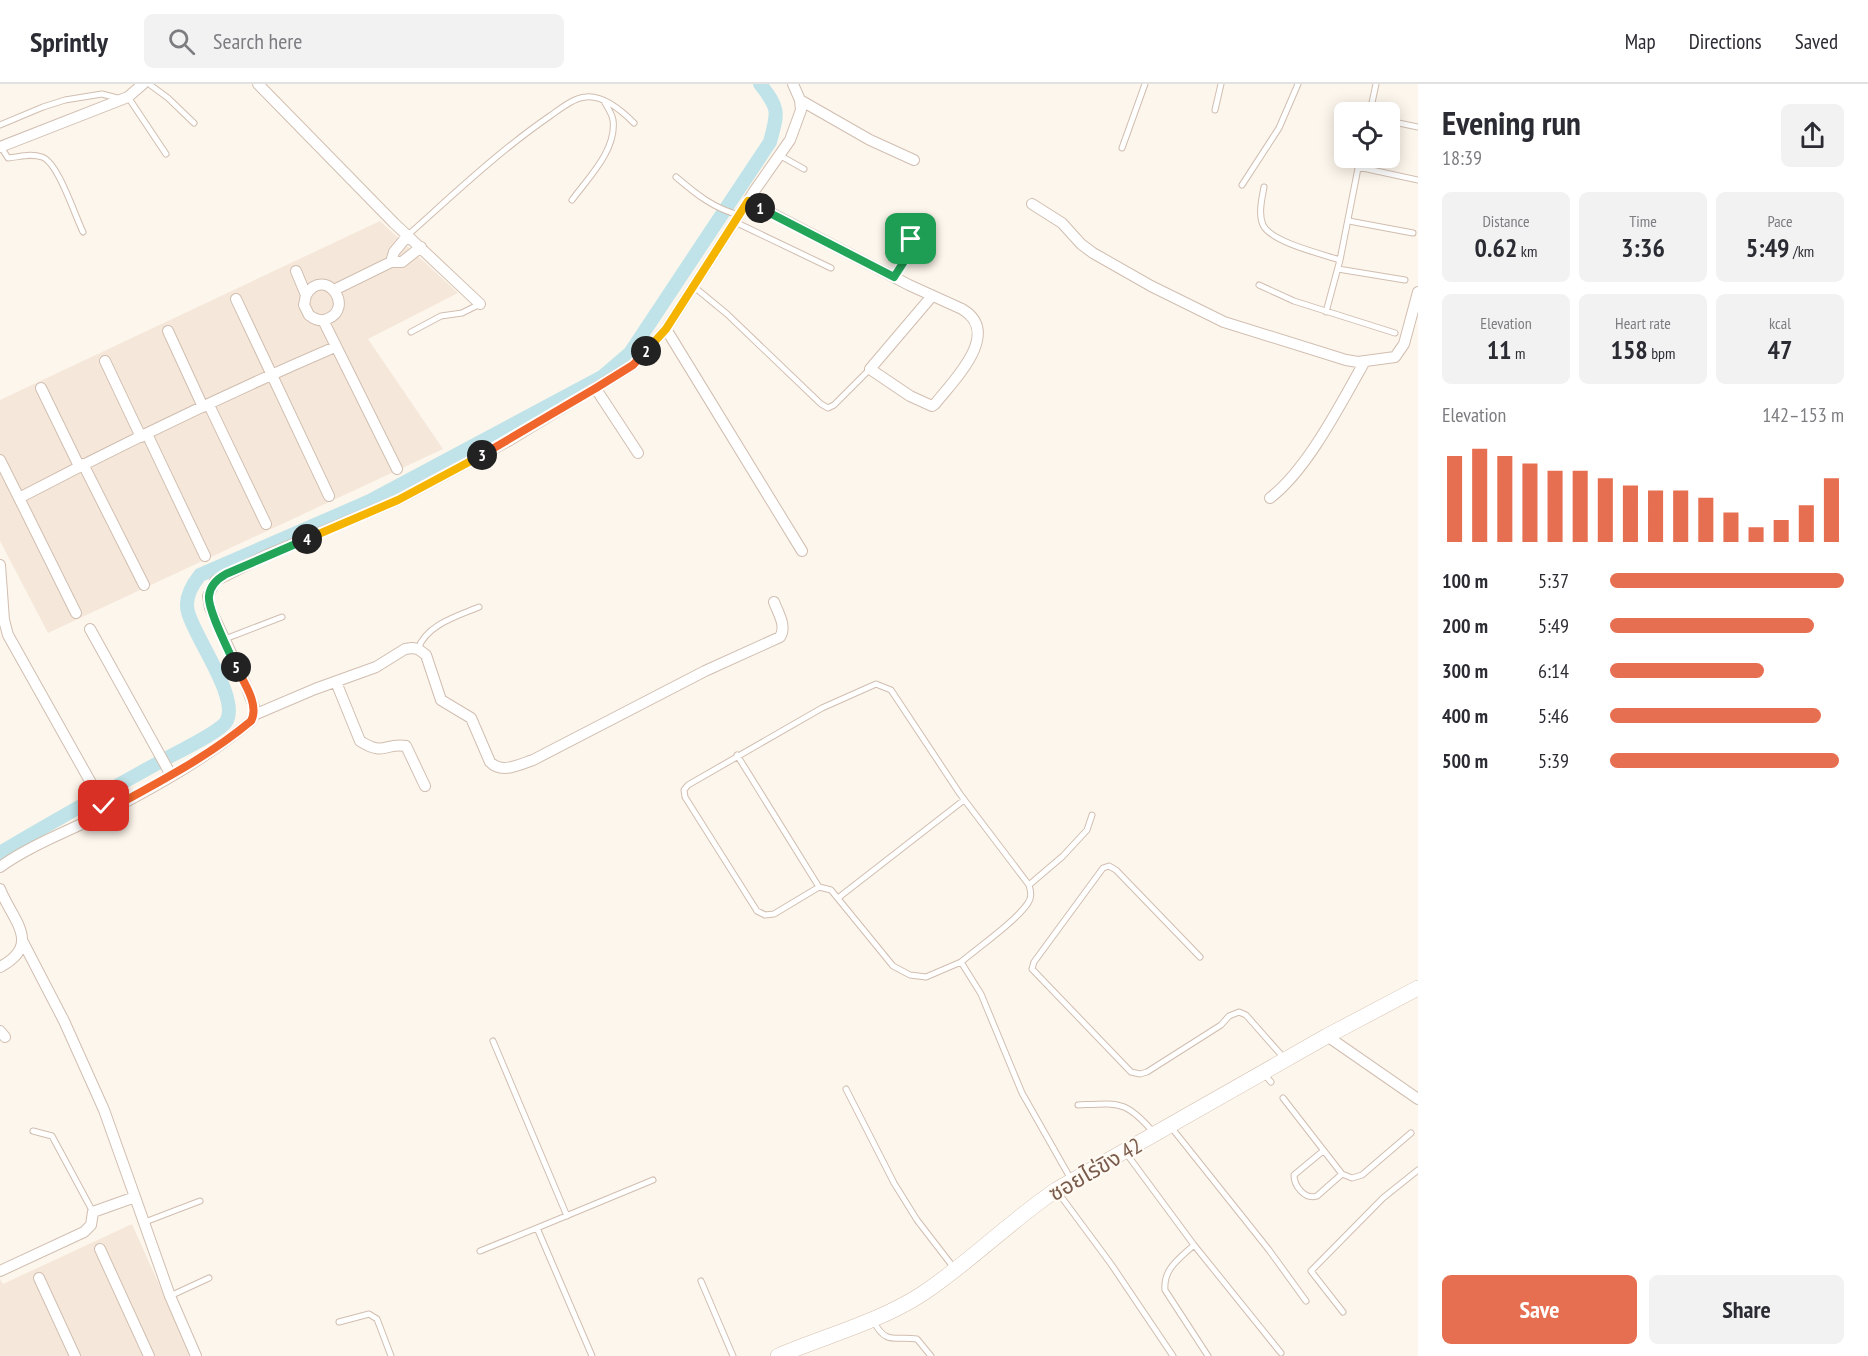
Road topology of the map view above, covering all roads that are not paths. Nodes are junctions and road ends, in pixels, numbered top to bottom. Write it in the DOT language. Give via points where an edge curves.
graph roads {
  1 [pos="144,84"];
  2 [pos="149,84"];
  3 [pos="793,84"];
  4 [pos="1144,84"];
  5 [pos="1221,84"];
  6 [pos="1298,84"];
  7 [pos="1376,84"];
  8 [pos="265,86"];
  9 [pos="125,98"];
  10 [pos="604,100"];
  11 [pos="800,100"];
  12 [pos="1372,102"];
  13 [pos="1215,110"];
  14 [pos="194,123"];
  15 [pos="634,123"];
  16 [pos="1400,123"];
  17 [pos="0,125"];
  18 [pos="1418,127"];
  19 [pos="1,147"];
  20 [pos="1122,148"];
  21 [pos="166,154"];
  22 [pos="779,155"];
  23 [pos="8,158"];
  24 [pos="914,160"];
  25 [pos="0,161"];
  26 [pos="1358,168"];
  27 [pos="1363,168"];
  28 [pos="804,169"];
  29 [pos="676,177"];
  30 [pos="1418,180"];
  31 [pos="1242,185"];
  32 [pos="1264,187"];
  33 [pos="572,200"];
  34 [pos="748,201"];
  35 [pos="1032,204"];
  36 [pos="734,216"];
  37 [pos="1349,221"];
  38 [pos="889,228"];
  39 [pos="83,232"];
  40 [pos="1413,233"];
  41 [pos="408,236"];
  42 [pos="421,247"];
  43 [pos="1340,260"];
  44 [pos="391,262"];
  45 [pos="831,268"];
  46 [pos="1338,269"];
  47 [pos="296,271"];
  48 [pos="894,277"];
  49 [pos="1405,280"];
  50 [pos="1259,285"];
  51 [pos="693,286"];
  52 [pos="334,290"];
  53 [pos="1418,292"];
  54 [pos="306,295"];
  55 [pos="932,296"];
  56 [pos="236,299"];
  57 [pos="480,304"];
  58 [pos="1326,312"];
  59 [pos="323,320"];
  60 [pos="666,329"];
  61 [pos="168,331"];
  62 [pos="411,332"];
  63 [pos="1395,333"];
  64 [pos="335,347"];
  65 [pos="1365,361"];
  66 [pos="105,362"];
  67 [pos="870,369"];
  68 [pos="271,374"];
  69 [pos="41,388"];
  70 [pos="596,388"];
  71 [pos="206,406"];
  72 [pos="144,436"];
  73 [pos="638,453"];
  74 [pos="0,460"];
  75 [pos="81,465"];
  76 [pos="397,470"];
  77 [pos="329,496"];
  78 [pos="19,498"];
  79 [pos="1270,498"];
  80 [pos="266,524"];
  81 [pos="801,551"];
  82 [pos="205,556"];
  83 [pos="0,565"];
  84 [pos="144,585"];
  85 [pos="774,602"];
  86 [pos="479,607"];
  87 [pos="76,613"];
  88 [pos="282,617"];
  89 [pos="90,629"];
  90 [pos="224,639"];
  91 [pos="418,649"];
  92 [pos="336,682"];
  93 [pos="254,715"];
  94 [pos="737,755"];
  95 [pos="169,772"];
  96 [pos="425,786"];
  97 [pos="964,800"];
  98 [pos="106,808"];
  99 [pos="1092,814"];
  100 [pos="0,867"];
  101 [pos="1029,885"];
  102 [pos="819,887"];
  103 [pos="0,889"];
  104 [pos="838,898"];
  105 [pos="23,942"];
  106 [pos="1200,957"];
  107 [pos="961,962"];
  108 [pos="0,968"];
  109 [pos="1418,988"];
  110 [pos="1327,1036"];
  111 [pos="493,1041"];
  112 [pos="1285,1060"];
  113 [pos="846,1089"];
  114 [pos="1283,1098"];
  115 [pos="1418,1099"];
  116 [pos="1078,1105"];
  117 [pos="1170,1126"];
  118 [pos="33,1131"];
  119 [pos="1410,1133"];
  120 [pos="1155,1134"];
  121 [pos="1125,1150"];
  122 [pos="1323,1151"];
  123 [pos="1418,1170"];
  124 [pos="1342,1174"];
  125 [pos="653,1180"];
  126 [pos="1072,1181"];
  127 [pos="1056,1190"];
  128 [pos="135,1197"];
  129 [pos="200,1201"];
  130 [pos="93,1212"];
  131 [pos="567,1216"];
  132 [pos="145,1222"];
  133 [pos="537,1228"];
  134 [pos="1194,1245"];
  135 [pos="100,1249"];
  136 [pos="480,1251"];
  137 [pos="955,1269"];
  138 [pos="0,1271"];
  139 [pos="39,1278"];
  140 [pos="209,1278"];
  141 [pos="701,1281"];
  142 [pos="170,1296"];
  143 [pos="1306,1301"];
  144 [pos="1342,1312"];
  145 [pos="872,1318"];
  146 [pos="339,1322"];
  147 [pos="804,1351"];
  148 [pos="1281,1353"];
  149 [pos="75,1356"];
  150 [pos="149,1356"];
  151 [pos="196,1356"];
  152 [pos="392,1356"];
  153 [pos="592,1356"];
  154 [pos="733,1356"];
  155 [pos="780,1356"];
  156 [pos="931,1356"];
  157 [pos="1173,1356"];
  158 [pos="1208,1356"];
  1 -- 9 [label="street"];
  2 -- 14 [label="lane"];
  3 -- 11 [label="street"];
  4 -- 20 [label="lane"];
  5 -- 13 [label="lane"];
  6 -- 31 [label="lane" via="1279,128"];
  7 -- 12 [label="lane"];
  8 -- 41 [label="street"];
  9 -- 17 [label="lane" via="102,94 65,100"];
  9 -- 19 [label="street"];
  9 -- 21 [label="lane"];
  10 -- 15 [label="lane"];
  10 -- 33 [label="lane" via="613,118 613,136 603,159"];
  10 -- 41 [label="lane" via="587,97 568,104 537,125"];
  11 -- 22 [label="street" via="798,122"];
  11 -- 24 [label="street"];
  16 -- 18 [label="lane"];
  19 -- 23 [label="lane"];
  22 -- 28 [label="lane"];
  22 -- 34 [label="street"];
  23 -- 25 [label="lane"];
  23 -- 39 [label="lane" via="45,158 61,181"];
  26 -- 37 [label="lane"];
  27 -- 30 [label="lane"];
  29 -- 36 [label="lane" via="694,194"];
  32 -- 43 [label="lane" via="1262,223 1268,231 1287,242"];
  34 -- 36 [label="street"];
  34 -- 48 [label="street"];
  35 -- 65 [label="street" via="1062,223 1093,253 1224,322 1346,360"];
  36 -- 45 [label="lane"];
  36 -- 51 [label="street"];
  37 -- 40 [label="lane"];
  37 -- 43 [label="lane"];
  38 -- 48 [label="lane" via="912,242"];
  41 -- 42 [label="street"];
  41 -- 44 [label="street"];
  42 -- 44 [label="street" via="402,261"];
  42 -- 57 [label="street"];
  43 -- 46 [label="lane"];
  44 -- 52 [label="street"];
  46 -- 49 [label="lane"];
  46 -- 58 [label="lane"];
  47 -- 54 [label="street"];
  48 -- 55 [label="street"];
  50 -- 58 [label="lane"];
  51 -- 60 [label="street"];
  51 -- 67 [label="lane" via="828,408"];
  52 -- 54 [label="street" via="318,285"];
  52 -- 59 [label="street" via="339,300 337,311"];
  53 -- 65 [label="street" via="1401,351 1395,357"];
  54 -- 59 [label="street" via="306,310 313,318"];
  55 -- 67 [label="street"];
  55 -- 67 [label="street" via="969,313 979,334 972,356 936,404 928,405 910,396"];
  56 -- 68 [label="street"];
  57 -- 62 [label="lane" via="462,313 441,316"];
  58 -- 63 [label="lane"];
  59 -- 64 [label="street"];
  60 -- 70 [label="street" via="633,365"];
  60 -- 81 [label="street"];
  61 -- 71 [label="street"];
  64 -- 68 [label="street"];
  64 -- 76 [label="street"];
  65 -- 79 [label="street" via="1303,462"];
  66 -- 72 [label="street"];
  68 -- 71 [label="street"];
  68 -- 77 [label="street"];
  69 -- 75 [label="street"];
  70 -- 73 [label="street"];
  70 -- 90 [label="street" via="398,500 215,581 208,596"];
  71 -- 72 [label="street"];
  71 -- 80 [label="street"];
  72 -- 75 [label="street"];
  72 -- 82 [label="street"];
  74 -- 78 [label="street"];
  75 -- 78 [label="street"];
  75 -- 84 [label="street"];
  78 -- 87 [label="street"];
  83 -- 98 [label="street" via="8,635"];
  85 -- 91 [label="street" via="783,626 780,637 533,760 503,768 490,762 471,718 441,700 426,655"];
  86 -- 91 [label="lane" via="425,634"];
  88 -- 90 [label="lane"];
  89 -- 95 [label="street"];
  90 -- 93 [label="street"];
  91 -- 92 [label="street" via="405,649 376,667"];
  92 -- 93 [label="street"];
  92 -- 96 [label="street" via="360,741 380,750 406,746"];
  93 -- 95 [label="street" via="238,732"];
  94 -- 97 [label="lane" via="822,708 876,684 891,690"];
  94 -- 102 [label="lane"];
  94 -- 102 [label="lane" via="688,785 685,797 757,911 774,914"];
  95 -- 98 [label="street"];
  97 -- 101 [label="lane"];
  97 -- 104 [label="lane"];
  98 -- 100 [label="street"];
  99 -- 101 [label="lane" via="1087,830"];
  101 -- 107 [label="lane" via="1029,902"];
  102 -- 104 [label="lane" via="831,890"];
  103 -- 105 [label="street"];
  104 -- 107 [label="lane" via="893,966 910,975 926,977"];
  105 -- 108 [label="street"];
  105 -- 128 [label="street" via="104,1110"];
  106 -- 112 [label="lane" via="1109,866 1103,868 1032,969 1131,1072 1148,1072 1239,1012"];
  107 -- 126 [label="lane" via="981,994 1022,1093"];
  109 -- 110 [label="street, ซอยไร่ขิง 42"];
  110 -- 112 [label="street, ซอยไร่ขิง 42"];
  110 -- 115 [label="street"];
  111 -- 131 [label="lane"];
  112 -- 117 [label="street, ซอยไร่ขิง 42" via="1267,1077"];
  113 -- 137 [label="lane" via="894,1183"];
  114 -- 122 [label="lane"];
  116 -- 120 [label="lane" via="1125,1105"];
  117 -- 120 [label="street, ซอยไร่ขิง 42"];
  117 -- 143 [label="lane"];
  118 -- 130 [label="lane" via="52,1136"];
  119 -- 124 [label="lane" via="1362,1175 1352,1178"];
  120 -- 121 [label="street, ซอยไร่ขิง 42"];
  121 -- 126 [label="street, ซอยไร่ขิง 42"];
  121 -- 134 [label="lane"];
  122 -- 124 [label="lane"];
  122 -- 124 [label="lane" via="1294,1175 1295,1184 1312,1198"];
  123 -- 144 [label="lane" via="1383,1198 1311,1271"];
  125 -- 131 [label="lane"];
  126 -- 127 [label="street, ซอยไร่ขิง 42"];
  127 -- 137 [label="street, ซอยไร่ขิง 42"];
  127 -- 157 [label="lane"];
  128 -- 130 [label="street"];
  128 -- 132 [label="street"];
  129 -- 132 [label="lane"];
  130 -- 138 [label="street" via="91,1225 84,1232"];
  131 -- 133 [label="lane"];
  132 -- 142 [label="street"];
  133 -- 136 [label="lane"];
  133 -- 153 [label="lane"];
  134 -- 148 [label="lane"];
  134 -- 158 [label="lane" via="1168,1270 1165,1290"];
  135 -- 150 [label="street"];
  137 -- 145 [label="street, ซอยไร่ขิง 42" via="920,1296"];
  139 -- 149 [label="street"];
  140 -- 142 [label="lane"];
  141 -- 154 [label="lane"];
  142 -- 151 [label="street"];
  145 -- 147 [label="street, ซอยไร่ขิง 42"];
  145 -- 156 [label="lane" via="880,1334 917,1339"];
  146 -- 152 [label="lane" via="369,1314 377,1319"];
  147 -- 155 [label="street, ซอยไร่ขิง 42"];
}
